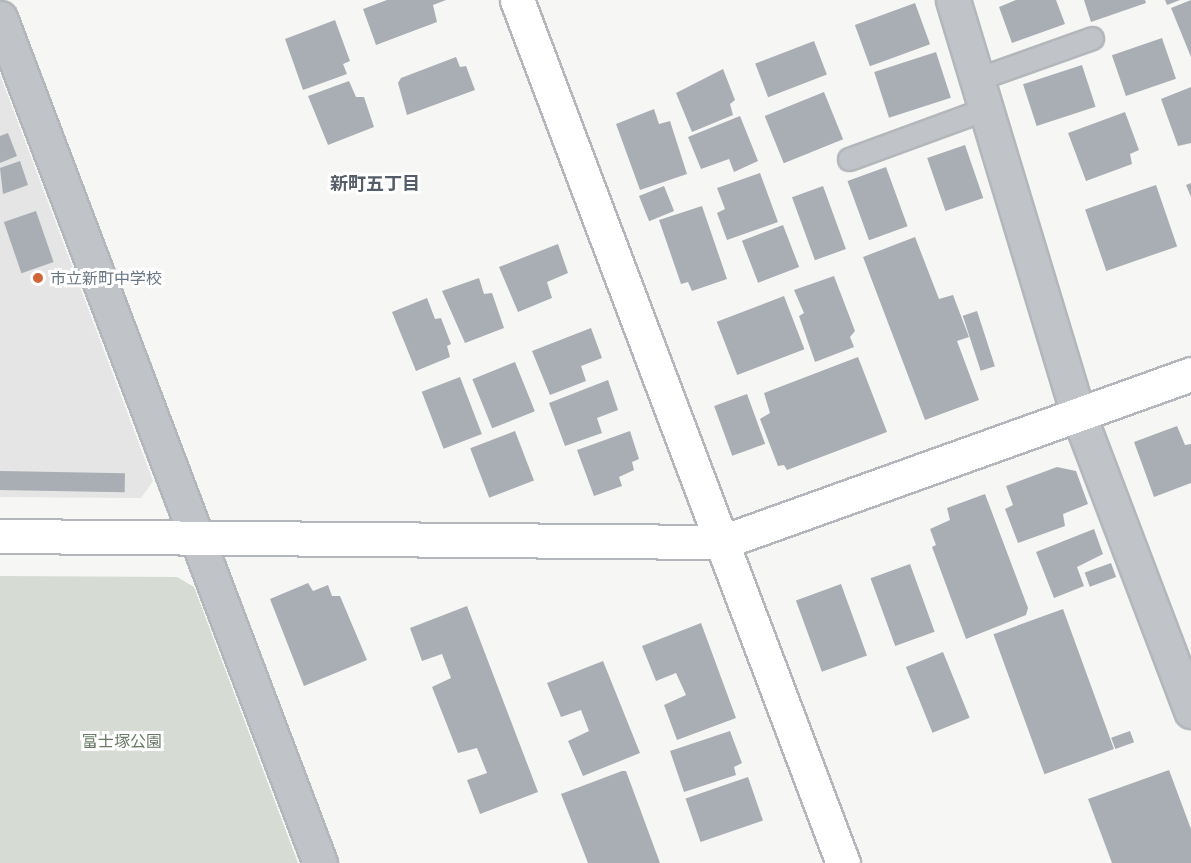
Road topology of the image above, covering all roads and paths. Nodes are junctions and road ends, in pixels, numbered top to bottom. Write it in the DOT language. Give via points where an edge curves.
graph roads {
  1 [pos="517,0"];
  2 [pos="953,0"];
  3 [pos="0,18"];
  4 [pos="1092,38"];
  5 [pos="981,94"];
  6 [pos="849,159"];
  7 [pos="1191,374"];
  8 [pos="1078,413"];
  9 [pos="0,536"];
  10 [pos="196,538"];
  11 [pos="722,542"];
  12 [pos="1191,711"];
  13 [pos="320,863"];
  14 [pos="843,863"];
  1 -- 11 [label="street"];
  2 -- 5 [label="street"];
  3 -- 10 [label="street"];
  4 -- 5 [label="lane"];
  5 -- 6 [label="lane"];
  5 -- 8 [label="street"];
  7 -- 8 [label="street"];
  8 -- 11 [label="street"];
  8 -- 12 [label="street"];
  9 -- 10 [label="street"];
  10 -- 11 [label="street"];
  10 -- 13 [label="street"];
  11 -- 14 [label="street"];
}
